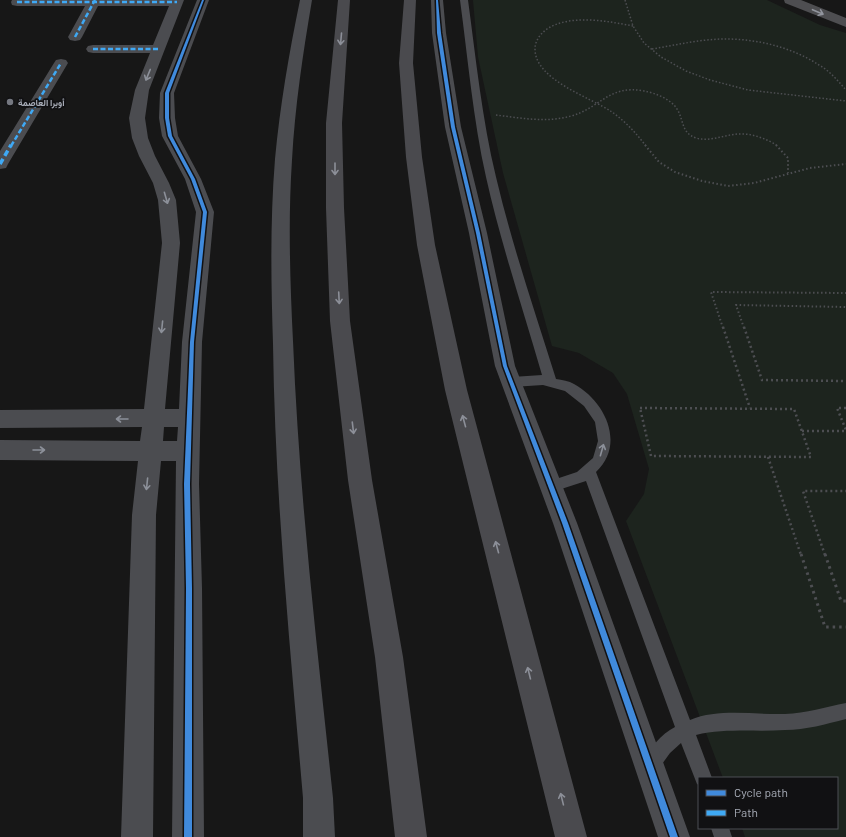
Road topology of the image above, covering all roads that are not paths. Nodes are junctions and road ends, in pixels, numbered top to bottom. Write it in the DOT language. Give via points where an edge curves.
graph roads {
  1 [pos="203,0"];
  2 [pos="306,0"];
  3 [pos="344,0"];
  4 [pos="410,0"];
  5 [pos="437,0"];
  6 [pos="464,0"];
  7 [pos="790,0"];
  8 [pos="95,1"];
  9 [pos="177,1"];
  10 [pos="17,2"];
  11 [pos="846,23"];
  12 [pos="75,36"];
  13 [pos="158,48"];
  14 [pos="93,49"];
  15 [pos="61,63"];
  16 [pos="0,164"];
  17 [pos="550,380"];
  18 [pos="512,382"];
  19 [pos="189,418"];
  20 [pos="0,419"];
  21 [pos="153,419"];
  22 [pos="0,450"];
  23 [pos="188,450"];
  24 [pos="150,451"];
  25 [pos="589,472"];
  26 [pos="552,486"];
  27 [pos="846,711"];
  28 [pos="686,730"];
  29 [pos="649,768"];
  30 [pos="703,777"];
  31 [pos="137,837"];
  32 [pos="188,837"];
  33 [pos="319,837"];
  34 [pos="411,837"];
  35 [pos="571,837"];
  36 [pos="674,837"];
  1 -- 19 [label="street" via="167,93 170,136 193,180 205,212 192,342"];
  2 -- 33 [label="street" via="295,56 282,184 281,288 283,382 292,523 318,798"];
  3 -- 34 [label="street, one-way" via="334,123 340,321 360,480 389,657"];
  35 -- 4 [label="street, one-way" via="456,390 426,245 414,157 406,63"];
  5 -- 18 [label="street" via="439,33 453,127 478,232 505,366"];
  6 -- 17 [label="lane" via="484,143 500,211"];
  7 -- 11 [label="highway, one-way"];
  8 -- 9 [label="street"];
  8 -- 10 [label="street"];
  8 -- 12 [label="street"];
  9 -- 13 [label="street"];
  13 -- 14 [label="street"];
  13 -- 21 [label="street, one-way" via="142,90 137,118 140,138 161,183 170,219 171,243"];
  15 -- 16 [label="street"];
  17 -- 18 [label="lane" via="524,379"];
  25 -- 17 [label="lane, one-way" via="597,463 605,441 600,418 586,398 563,384"];
  18 -- 26 [label="street"];
  19 -- 21 [label="street"];
  19 -- 23 [label="street"];
  21 -- 20 [label="street, one-way"];
  21 -- 24 [label="street"];
  22 -- 24 [label="street, one-way"];
  23 -- 24 [label="street"];
  23 -- 32 [label="street"];
  24 -- 31 [label="street, one-way" via="144,515"];
  25 -- 26 [label="lane" via="566,484"];
  25 -- 28 [label="lane"];
  26 -- 29 [label="street"];
  27 -- 28 [label="lane" via="794,722 713,722"];
  28 -- 29 [label="lane" via="658,751"];
  28 -- 30 [label="lane"];
  29 -- 36 [label="street"];
}
